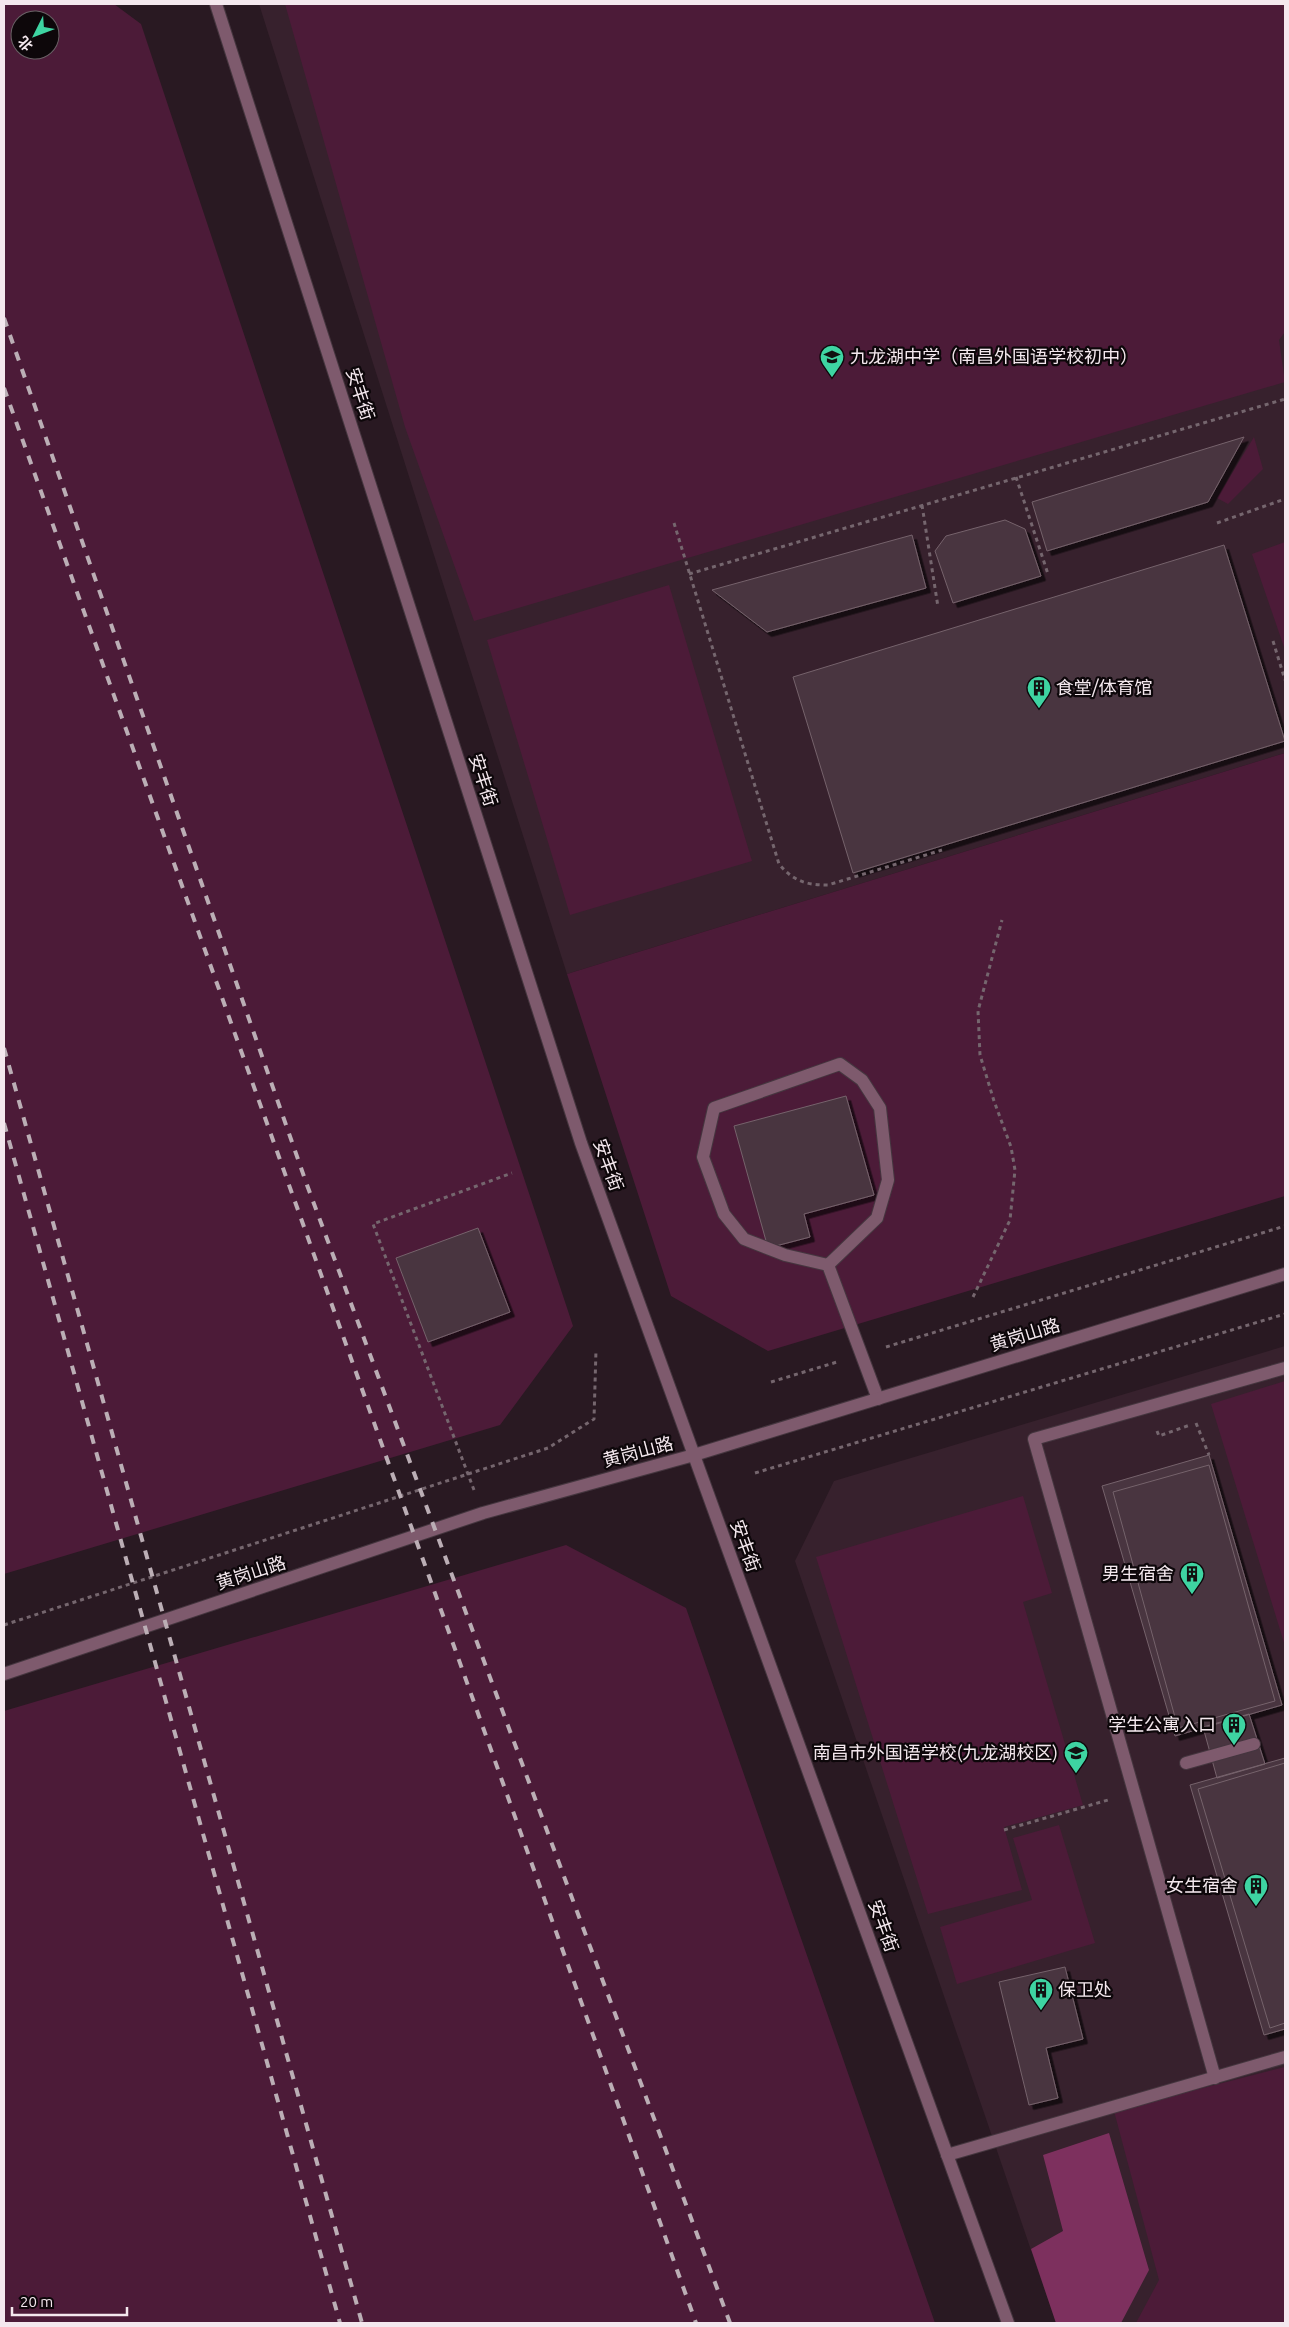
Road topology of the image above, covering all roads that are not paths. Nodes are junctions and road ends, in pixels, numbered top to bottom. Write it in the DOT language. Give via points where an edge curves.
graph roads {
  1 [pos="216,4"];
  2 [pos="828,1265"];
  3 [pos="1285,1274"];
  4 [pos="1285,1368"];
  5 [pos="878,1398"];
  6 [pos="694,1456"];
  7 [pos="4,1674"];
  8 [pos="1254,1744"];
  9 [pos="1186,1763"];
  10 [pos="1285,2057"];
  11 [pos="1215,2078"];
  12 [pos="947,2155"];
  13 [pos="1008,2323"];
  1 -- 6 [label="street, 安丰街" via="582,1143"];
  2 -- 2 [label="street" via="877,1218 888,1180 880,1108 862,1080 840,1064 714,1108 703,1157 724,1214 744,1239 785,1255"];
  2 -- 5 [label="street"];
  3 -- 5 [label="street, 黄岗山路"];
  4 -- 11 [label="street" via="1034,1439"];
  5 -- 6 [label="street, 黄岗山路"];
  6 -- 7 [label="street, 黄岗山路" via="483,1514"];
  6 -- 12 [label="street, 安丰街"];
  8 -- 9 [label="street"];
  10 -- 11 [label="street"];
  11 -- 12 [label="street"];
  12 -- 13 [label="street, 安丰街"];
}
